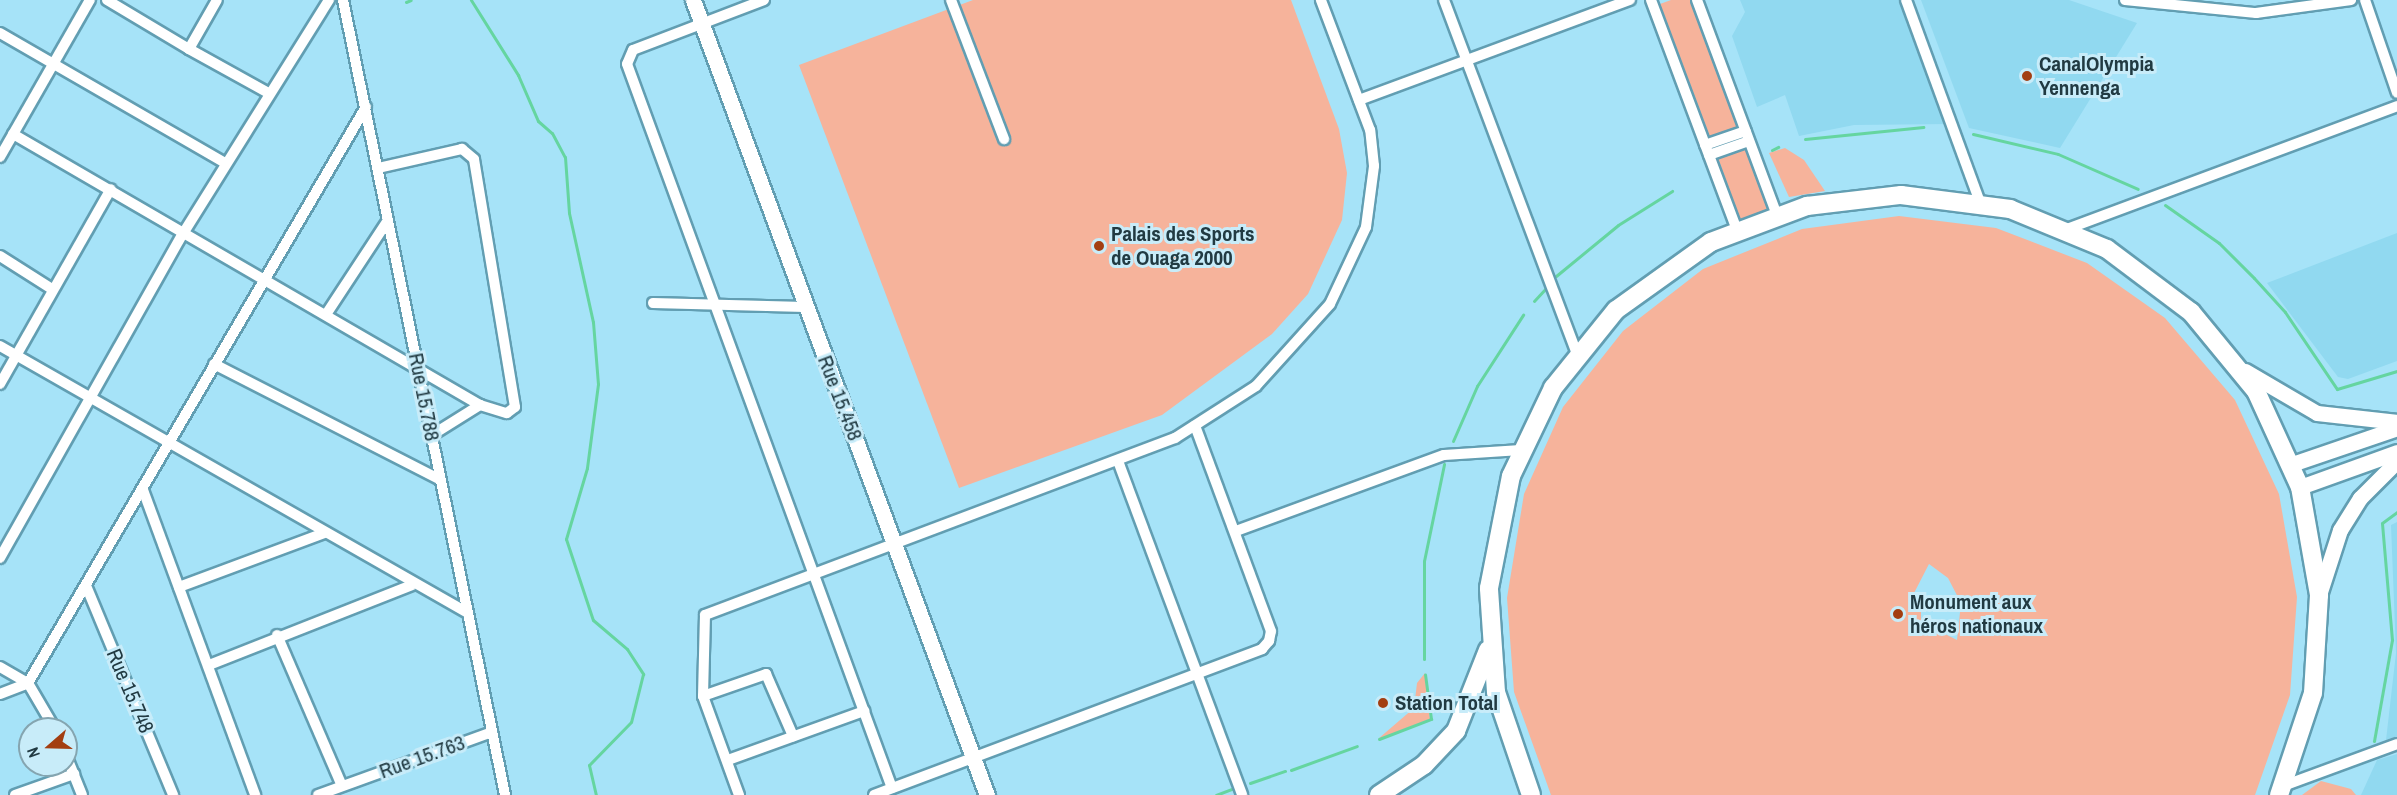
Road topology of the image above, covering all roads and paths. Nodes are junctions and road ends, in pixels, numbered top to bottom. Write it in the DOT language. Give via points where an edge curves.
graph roads {
  1 [pos="90,0"];
  2 [pos="107,0"];
  3 [pos="217,0"];
  4 [pos="329,0"];
  5 [pos="343,0"];
  6 [pos="693,0"];
  7 [pos="764,0"];
  8 [pos="951,0"];
  9 [pos="1321,0"];
  10 [pos="1444,0"];
  11 [pos="1630,0"];
  12 [pos="1651,0"];
  13 [pos="1697,0"];
  14 [pos="1906,0"];
  15 [pos="2125,0"];
  16 [pos="2351,0"];
  17 [pos="2364,0"];
  18 [pos="702,24"];
  19 [pos="0,33"];
  20 [pos="189,49"];
  21 [pos="1466,61"];
  22 [pos="56,62"];
  23 [pos="267,92"];
  24 [pos="2397,93"];
  25 [pos="1359,100"];
  26 [pos="2397,106"];
  27 [pos="366,107"];
  28 [pos="14,134"];
  29 [pos="1748,136"];
  30 [pos="1004,139"];
  31 [pos="1707,150"];
  32 [pos="0,158"];
  33 [pos="225,163"];
  34 [pos="378,168"];
  35 [pos="111,189"];
  36 [pos="1980,202"];
  37 [pos="1776,215"];
  38 [pos="388,220"];
  39 [pos="2067,229"];
  40 [pos="1737,230"];
  41 [pos="184,232"];
  42 [pos="0,256"];
  43 [pos="263,276"];
  44 [pos="52,289"];
  45 [pos="653,303"];
  46 [pos="806,307"];
  47 [pos="716,308"];
  48 [pos="327,313"];
  49 [pos="0,346"];
  50 [pos="1577,354"];
  51 [pos="17,356"];
  52 [pos="214,364"];
  53 [pos="418,366"];
  54 [pos="2241,369"];
  55 [pos="0,384"];
  56 [pos="91,402"];
  57 [pos="480,405"];
  58 [pos="2397,422"];
  59 [pos="1195,426"];
  60 [pos="2397,428"];
  61 [pos="432,435"];
  62 [pos="170,447"];
  63 [pos="1521,450"];
  64 [pos="2397,452"];
  65 [pos="1118,461"];
  66 [pos="2397,461"];
  67 [pos="2292,464"];
  68 [pos="441,480"];
  69 [pos="2300,487"];
  70 [pos="143,490"];
  71 [pos="1236,531"];
  72 [pos="324,533"];
  73 [pos="894,544"];
  74 [pos="0,558"];
  75 [pos="813,573"];
  76 [pos="412,585"];
  77 [pos="179,587"];
  78 [pos="87,588"];
  79 [pos="2319,595"];
  80 [pos="468,612"];
  81 [pos="277,635"];
  82 [pos="1490,645"];
  83 [pos="209,665"];
  84 [pos="0,667"];
  85 [pos="1195,674"];
  86 [pos="28,683"];
  87 [pos="0,694"];
  88 [pos="703,696"];
  89 [pos="864,711"];
  90 [pos="48,717"];
  91 [pos="492,732"];
  92 [pos="793,736"];
  93 [pos="2397,744"];
  94 [pos="974,758"];
  95 [pos="728,760"];
  96 [pos="66,777"];
  97 [pos="75,777"];
  98 [pos="342,786"];
  99 [pos="892,788"];
  100 [pos="2281,791"];
  101 [pos="15,795"];
  102 [pos="82,795"];
  103 [pos="173,795"];
  104 [pos="255,795"];
  105 [pos="318,795"];
  106 [pos="505,795"];
  107 [pos="739,795"];
  108 [pos="874,795"];
  109 [pos="987,795"];
  110 [pos="1242,795"];
  111 [pos="1379,795"];
  112 [pos="1531,795"];
  1 -- 22 [label="street"];
  2 -- 20 [label="street"];
  3 -- 20 [label="street"];
  4 -- 23 [label="street"];
  5 -- 27 [label="street, Rue 15.788"];
  6 -- 18 [label="main road, Rue 15.458"];
  7 -- 18 [label="street"];
  8 -- 30 [label="street"];
  9 -- 25 [label="street"];
  10 -- 21 [label="street"];
  11 -- 21 [label="street"];
  12 -- 31 [label="street"];
  13 -- 29 [label="street"];
  14 -- 36 [label="street"];
  15 -- 16 [label="street" via="2256,13"];
  17 -- 24 [label="street"];
  18 -- 46 [label="main road, Rue 15.458"];
  18 -- 47 [label="street" via="633,50 627,64"];
  19 -- 22 [label="street"];
  20 -- 23 [label="street"];
  21 -- 25 [label="street"];
  21 -- 50 [label="street"];
  22 -- 28 [label="street"];
  22 -- 33 [label="street"];
  23 -- 33 [label="street"];
  25 -- 59 [label="street" via="1374,166 1366,227 1346,279 1316,324 1268,374"];
  26 -- 39 [label="street"];
  27 -- 34 [label="street, Rue 15.788"];
  27 -- 43 [label="street"];
  28 -- 32 [label="street"];
  28 -- 35 [label="street"];
  29 -- 31 [label="street"];
  29 -- 37 [label="street"];
  31 -- 40 [label="street"];
  33 -- 41 [label="street"];
  34 -- 38 [label="street, Rue 15.788"];
  34 -- 57 [label="street" via="462,149 474,159 515,406 507,413"];
  35 -- 41 [label="street"];
  35 -- 44 [label="street"];
  36 -- 37 [label="main road" via="1870,196"];
  36 -- 39 [label="main road"];
  37 -- 40 [label="main road"];
  38 -- 48 [label="street"];
  38 -- 53 [label="street, Rue 15.788"];
  39 -- 54 [label="main road" via="2157,282 2202,322"];
  40 -- 50 [label="main road" via="1649,282"];
  41 -- 43 [label="street"];
  41 -- 56 [label="street"];
  42 -- 44 [label="street"];
  43 -- 48 [label="street"];
  43 -- 52 [label="street"];
  44 -- 51 [label="street"];
  45 -- 47 [label="street"];
  46 -- 47 [label="street"];
  46 -- 73 [label="main road, Rue 15.458"];
  47 -- 75 [label="street"];
  48 -- 53 [label="street"];
  49 -- 51 [label="street"];
  50 -- 63 [label="main road"];
  51 -- 55 [label="street"];
  51 -- 56 [label="street"];
  52 -- 62 [label="street"];
  52 -- 68 [label="street"];
  53 -- 57 [label="street"];
  53 -- 61 [label="street, Rue 15.788"];
  54 -- 58 [label="main road" via="2316,413"];
  54 -- 67 [label="main road"];
  56 -- 62 [label="street"];
  56 -- 74 [label="street"];
  57 -- 61 [label="street"];
  59 -- 65 [label="street"];
  59 -- 71 [label="street"];
  60 -- 67 [label="main road"];
  61 -- 68 [label="street, Rue 15.788"];
  62 -- 70 [label="street"];
  62 -- 72 [label="street"];
  63 -- 71 [label="street" via="1444,456"];
  63 -- 82 [label="main road" via="1494,546"];
  64 -- 69 [label="main road"];
  65 -- 73 [label="street"];
  65 -- 85 [label="street"];
  66 -- 79 [label="main road" via="2360,498 2340,530"];
  67 -- 69 [label="main road"];
  68 -- 80 [label="street, Rue 15.788"];
  69 -- 79 [label="main road"];
  70 -- 77 [label="street"];
  70 -- 78 [label="street"];
  71 -- 85 [label="street" via="1271,631 1269,641 1262,649"];
  72 -- 76 [label="street"];
  72 -- 77 [label="street"];
  73 -- 75 [label="street"];
  73 -- 94 [label="main road, Rue 15.458"];
  75 -- 88 [label="street" via="705,615"];
  75 -- 89 [label="street"];
  76 -- 80 [label="street"];
  76 -- 81 [label="street"];
  77 -- 83 [label="street"];
  78 -- 86 [label="street"];
  78 -- 103 [label="street, Rue 15.748"];
  79 -- 100 [label="main road" via="2313,693"];
  80 -- 91 [label="street, Rue 15.788"];
  81 -- 83 [label="street"];
  81 -- 98 [label="street"];
  82 -- 111 [label="main road" via="1456,731 1424,765"];
  82 -- 112 [label="main road" via="1504,723"];
  83 -- 104 [label="street"];
  84 -- 86 [label="street"];
  85 -- 94 [label="street"];
  85 -- 110 [label="street"];
  86 -- 87 [label="street"];
  86 -- 90 [label="street"];
  88 -- 92 [label="street" via="766,674"];
  88 -- 95 [label="street"];
  89 -- 92 [label="street"];
  89 -- 99 [label="street"];
  91 -- 98 [label="street, Rue 15.763"];
  91 -- 106 [label="street, Rue 15.788"];
  92 -- 95 [label="street"];
  93 -- 100 [label="street"];
  94 -- 99 [label="street"];
  94 -- 109 [label="main road, Rue 15.458"];
  95 -- 107 [label="street"];
  96 -- 101 [label="street"];
  97 -- 102 [label="street"];
  98 -- 105 [label="street, Rue 15.763"];
  99 -- 108 [label="street"];
}
